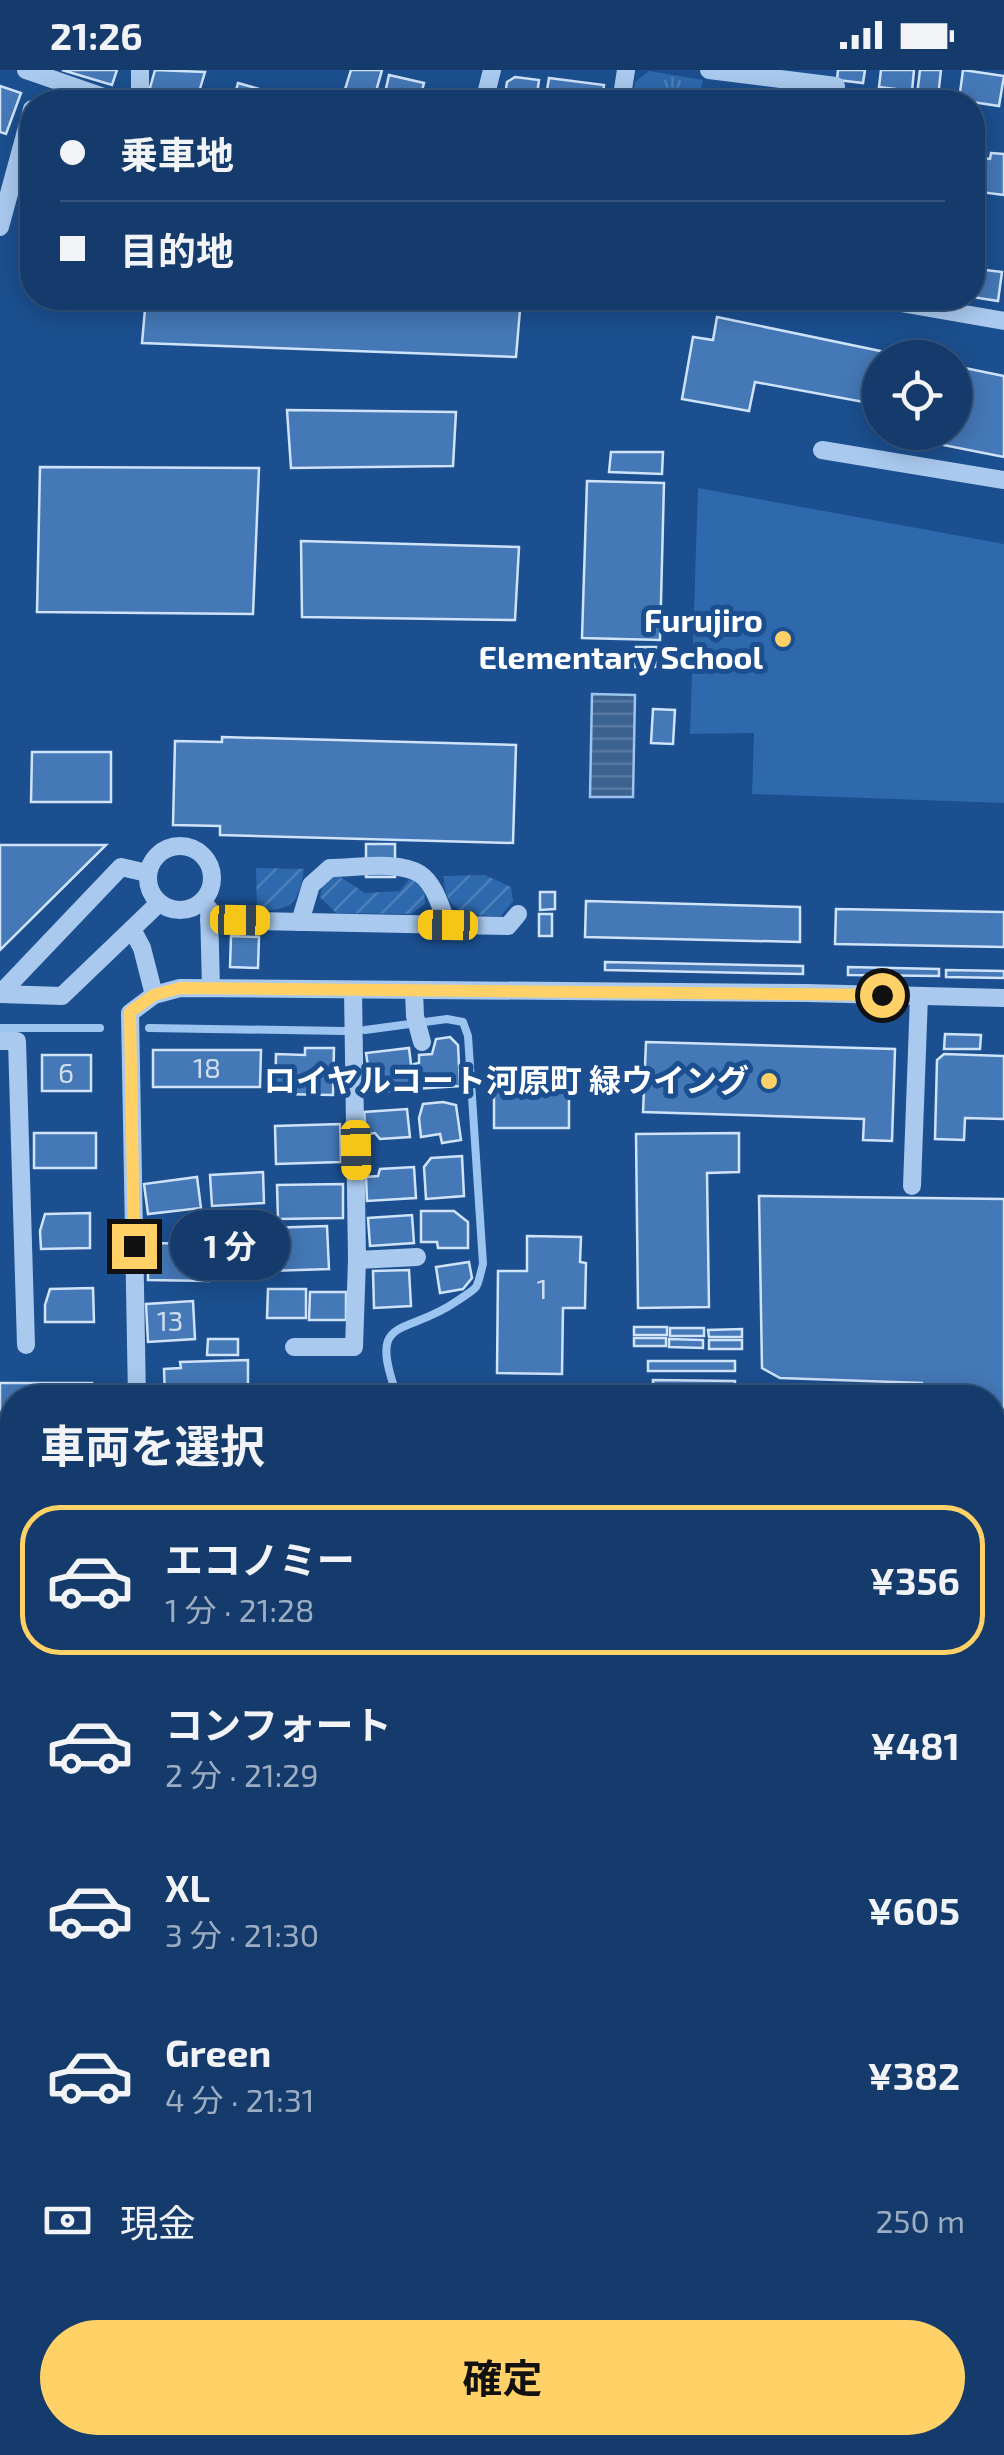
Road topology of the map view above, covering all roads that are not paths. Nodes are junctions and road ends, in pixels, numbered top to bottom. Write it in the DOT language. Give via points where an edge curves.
graph roads {
  1 [pos="709,70"];
  2 [pos="34,73"];
  3 [pos="836,86"];
  4 [pos="83,90"];
  5 [pos="20,154"];
  6 [pos="0,228"];
  7 [pos="952,310"];
  8 [pos="1004,321"];
  9 [pos="822,450"];
  10 [pos="1004,480"];
  11 [pos="148,873"];
  12 [pos="208,896"];
  13 [pos="159,903"];
  14 [pos="518,914"];
  15 [pos="209,920"];
  16 [pos="300,922"];
  17 [pos="448,925"];
  18 [pos="132,929"];
  19 [pos="211,988"];
  20 [pos="353,990"];
  21 [pos="414,991"];
  22 [pos="0,994"];
  23 [pos="154,995"];
  24 [pos="919,996"];
  25 [pos="1004,998"];
  26 [pos="418,1031"];
  27 [pos="0,1041"];
  28 [pos="912,1186"];
  29 [pos="417,1256"];
  30 [pos="357,1260"];
  31 [pos="26,1345"];
  32 [pos="294,1348"];
  33 [pos="137,1385"];
  1 -- 3 [label="street"];
  2 -- 4 [label="street"];
  5 -- 6 [label="street"];
  7 -- 8 [label="street"];
  9 -- 10 [label="street"];
  11 -- 12 [label="street" via="158,854 188,846 210,866"];
  11 -- 13 [label="street"];
  11 -- 22 [label="street" via="121,867"];
  12 -- 13 [label="street" via="179,911"];
  12 -- 15 [label="street"];
  13 -- 18 [label="street"];
  14 -- 17 [label="street" via="508,926"];
  15 -- 16 [label="street"];
  15 -- 19 [label="street"];
  16 -- 17 [label="street"];
  16 -- 17 [label="street" via="311,885 330,868 400,868 422,875"];
  18 -- 22 [label="street" via="62,996"];
  18 -- 23 [label="street"];
  19 -- 20 [label="street"];
  19 -- 23 [label="street"];
  20 -- 21 [label="street"];
  20 -- 30 [label="street"];
  21 -- 24 [label="street"];
  21 -- 26 [label="street"];
  23 -- 33 [label="street" via="130,1012"];
  24 -- 25 [label="street"];
  24 -- 28 [label="street"];
  27 -- 31 [label="street" via="17,1042"];
  29 -- 30 [label="street"];
  30 -- 32 [label="street" via="354,1347"];
}
